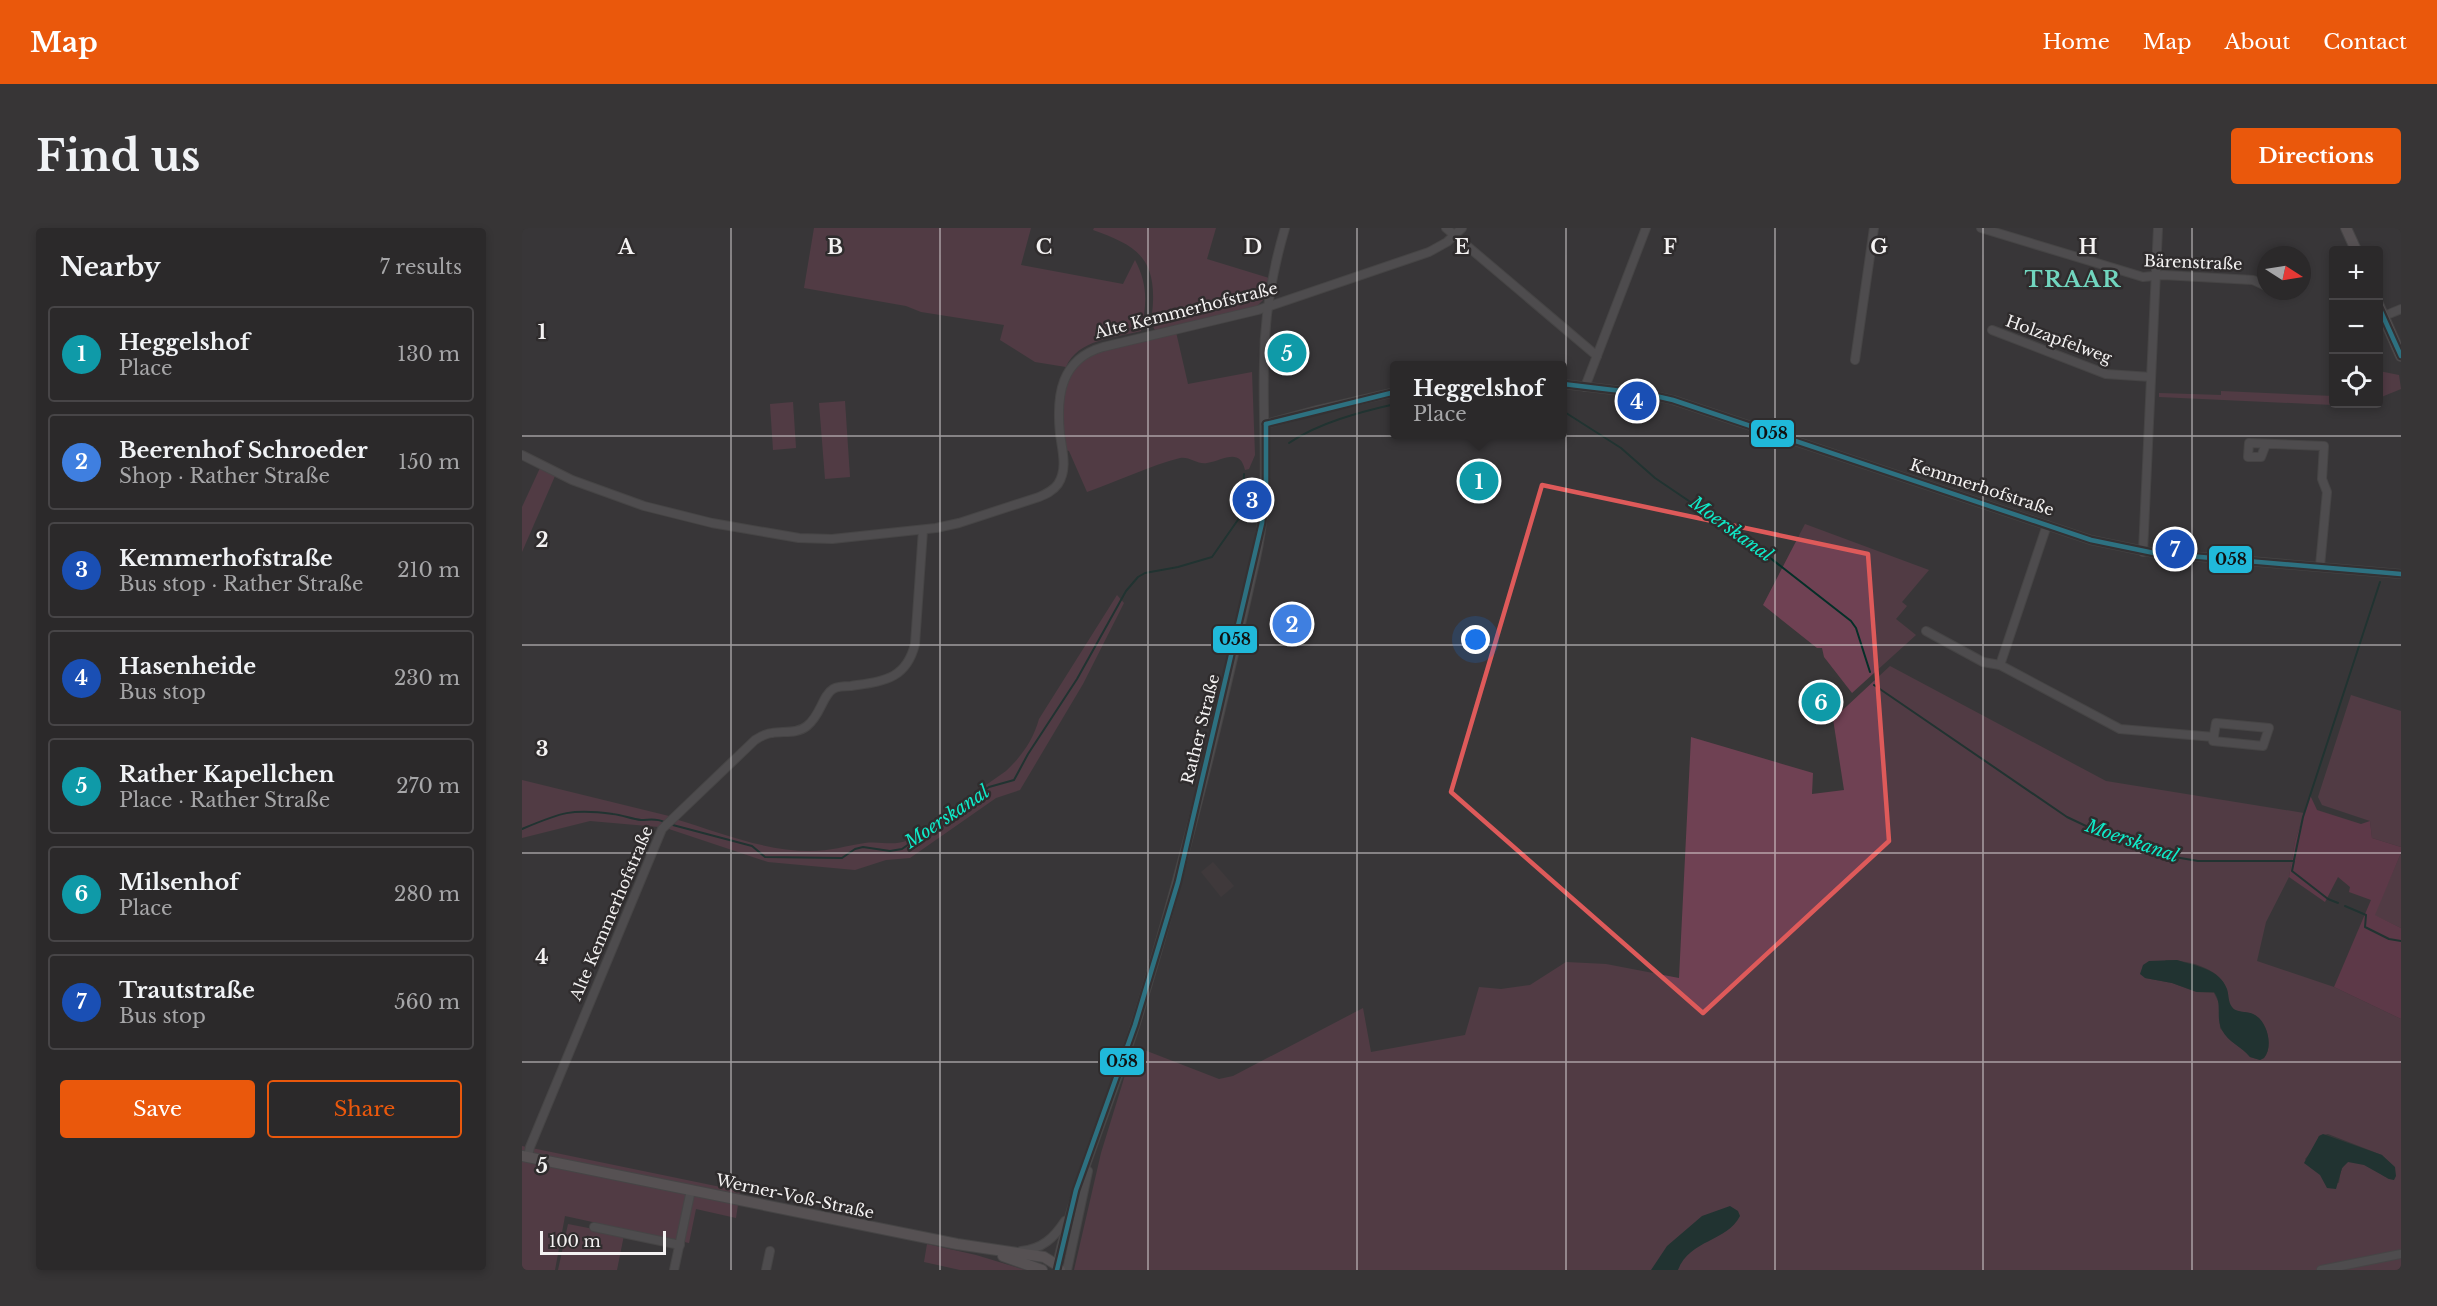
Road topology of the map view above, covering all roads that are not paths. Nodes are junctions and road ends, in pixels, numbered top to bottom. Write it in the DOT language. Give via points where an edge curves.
graph roads {
  1 [pos="1285,228"];
  2 [pos="1446,228"];
  3 [pos="1462,228"];
  4 [pos="1646,228"];
  5 [pos="1874,228"];
  6 [pos="1982,228"];
  7 [pos="2018,228"];
  8 [pos="2158,228"];
  9 [pos="2346,228"];
  10 [pos="1453,236"];
  11 [pos="2018,239"];
  12 [pos="2354,246"];
  13 [pos="2156,277"];
  14 [pos="2257,282"];
  15 [pos="1268,306"];
  16 [pos="2401,309"];
  17 [pos="2384,316"];
  18 [pos="1992,330"];
  19 [pos="1597,356"];
  20 [pos="2401,356"];
  21 [pos="1855,360"];
  22 [pos="2151,376"];
  23 [pos="1567,385"];
  24 [pos="1585,387"];
  25 [pos="1390,393"];
  26 [pos="1266,424"];
  27 [pos="2266,444"];
  28 [pos="522,455"];
  29 [pos="2047,525"];
  30 [pos="923,530"];
  31 [pos="2143,552"];
  32 [pos="2320,566"];
  33 [pos="2401,574"];
  34 [pos="1926,631"];
  35 [pos="2000,665"];
  36 [pos="2214,737"];
  37 [pos="1090,1154"];
  38 [pos="525,1156"];
  39 [pos="691,1190"];
  40 [pos="1070,1213"];
  41 [pos="594,1227"];
  42 [pos="680,1245"];
  43 [pos="770,1251"];
  44 [pos="992,1251"];
  45 [pos="2401,1254"];
  46 [pos="1061,1268"];
  47 [pos="674,1270"];
  48 [pos="766,1270"];
  49 [pos="1042,1270"];
  50 [pos="2321,1270"];
  1 -- 15 [label="street, Rather Straße"];
  2 -- 10 [label="street"];
  3 -- 10 [label="street, Alte Kemmerhofstraße"];
  4 -- 19 [label="street"];
  5 -- 21 [label="street"];
  6 -- 11 [label="street, Bärenstraße"];
  7 -- 11 [label="street"];
  8 -- 13 [label="street"];
  9 -- 12 [label="main road"];
  10 -- 15 [label="street, Alte Kemmerhofstraße" via="1429,252"];
  10 -- 19 [label="street"];
  11 -- 13 [label="street, Bärenstraße" via="2142,277"];
  13 -- 14 [label="street, Bärenstraße"];
  13 -- 22 [label="street"];
  15 -- 26 [label="street, Rather Straße" via="1264,363"];
  15 -- 30 [label="street, Alte Kemmerhofstraße" via="1084,353 1072,364 1061,388 1063,467 1054,489 959,523"];
  16 -- 17 [label="street"];
  17 -- 20 [label="main road"];
  18 -- 22 [label="street, Holzapfelweg" via="2106,374"];
  19 -- 24 [label="street"];
  22 -- 31 [label="street"];
  23 -- 24 [label="street, Kemmerhofstraße"];
  24 -- 29 [label="street, Kemmerhofstraße" via="1673,400"];
  25 -- 26 [label="street"];
  26 -- 37 [label="street, Rather Straße" via="1262,522 1178,882 1135,1025"];
  27 -- 32 [label="street" via="2324,446 2322,479 2327,492"];
  28 -- 30 [label="street, Alte Kemmerhofstraße" via="606,494 729,527 821,539"];
  29 -- 31 [label="street, Kemmerhofstraße"];
  29 -- 35 [label="street"];
  30 -- 38 [label="street, Alte Kemmerhofstraße" via="915,644 900,673 878,682 834,688 805,728 769,733 755,740 667,823"];
  31 -- 32 [label="street, Kemmerhofstraße"];
  32 -- 33 [label="street, Kemmerhofstraße"];
  34 -- 35 [label="street" via="1983,662"];
  35 -- 36 [label="street" via="2120,729"];
  36 -- 36 [label="street" via="2216,723 2269,728 2264,746 2213,741"];
  37 -- 40 [label="street, Rather Straße"];
  37 -- 46 [label="street, Rather Straße"];
  38 -- 39 [label="main road, Werner-Voß-Straße"];
  39 -- 42 [label="street"];
  39 -- 44 [label="main road, Werner-Voß-Straße"];
  40 -- 44 [label="street, Rather Straße" via="1054,1235 1038,1248"];
  40 -- 46 [label="street, Rather Straße"];
  41 -- 42 [label="street"];
  42 -- 47 [label="street"];
  43 -- 48 [label="street"];
  44 -- 46 [label="main road, Werner-Voß-Straße" via="1044,1257"];
  44 -- 49 [label="main road"];
  45 -- 50 [label="street"];
}
